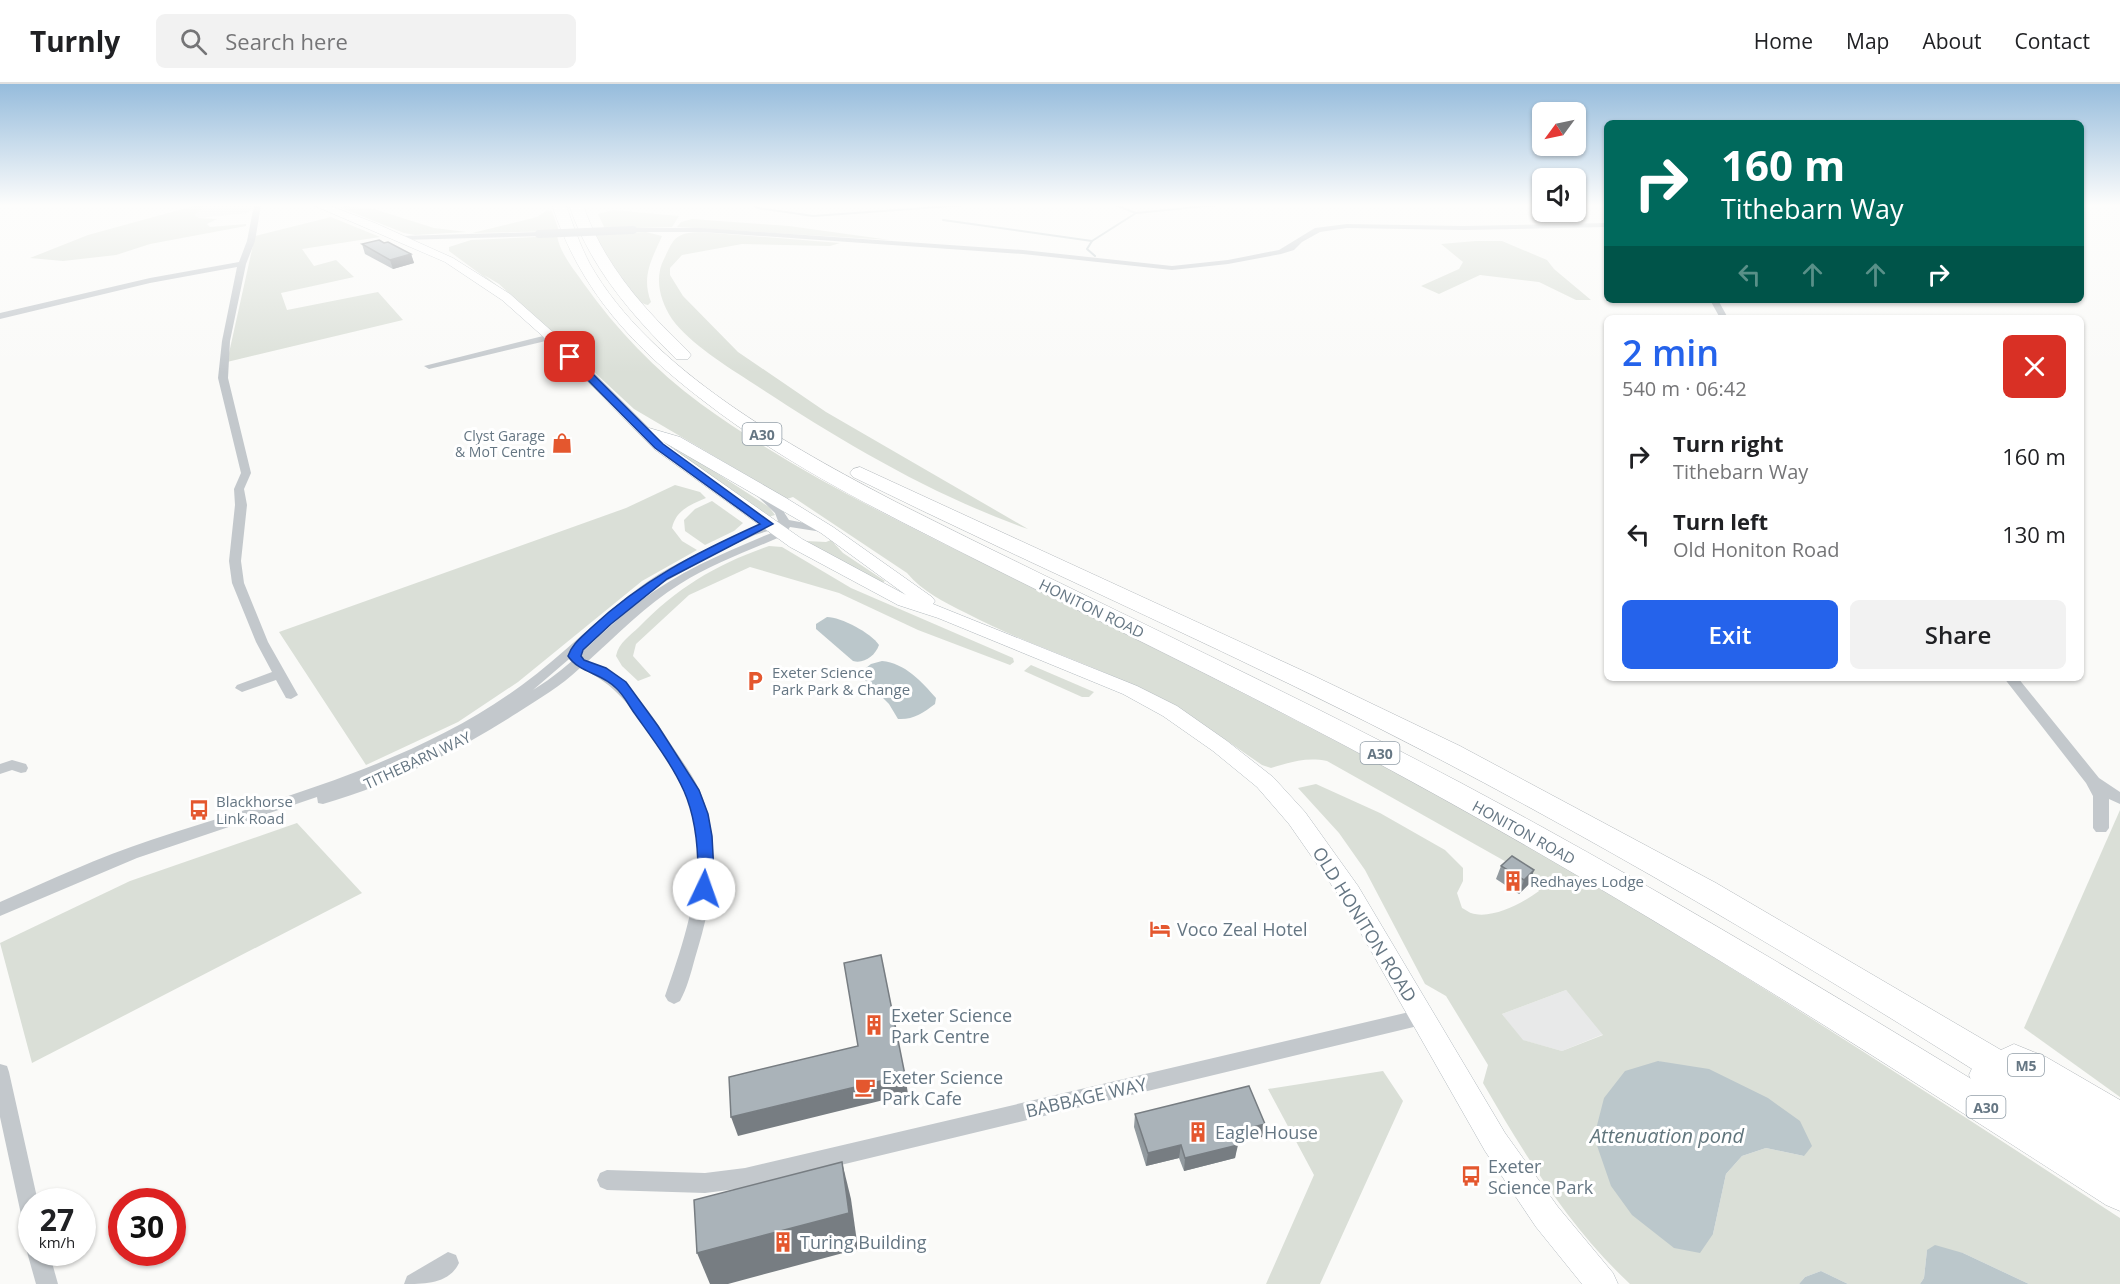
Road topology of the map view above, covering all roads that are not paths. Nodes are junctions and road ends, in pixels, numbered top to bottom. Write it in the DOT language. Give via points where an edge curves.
graph roads {
  1 [pos="243,261"];
  2 [pos="450,261"];
  3 [pos="582,261"];
  4 [pos="603,261"];
  5 [pos="1107,261"];
  6 [pos="1233,261"];
  7 [pos="242,264"];
  8 [pos="0,316"];
  9 [pos="551,337"];
  10 [pos="429,366"];
  11 [pos="645,430"];
  12 [pos="756,489"];
  13 [pos="778,527"];
  14 [pos="827,530"];
  15 [pos="1044,572"];
  16 [pos="651,600"];
  17 [pos="944,614"];
  18 [pos="578,656"];
  19 [pos="602,671"];
  20 [pos="278,674"];
  21 [pos="2013,681"];
  22 [pos="242,688"];
  23 [pos="291,695"];
  24 [pos="21,768"];
  25 [pos="0,769"];
  26 [pos="2092,780"];
  27 [pos="2120,799"];
  28 [pos="238,819"];
  29 [pos="2101,828"];
  30 [pos="0,909"];
  31 [pos="1786,939"];
  32 [pos="674,996"];
  33 [pos="1422,1017"];
  34 [pos="1926,1023"];
  35 [pos="0,1072"];
  36 [pos="2,1092"];
  37 [pos="2120,1120"];
  38 [pos="2120,1143"];
  39 [pos="2120,1164"];
  40 [pos="607,1180"];
  41 [pos="25,1188"];
  42 [pos="2120,1192"];
  43 [pos="448,1263"];
  44 [pos="42,1266"];
  45 [pos="47,1284"];
  46 [pos="415,1284"];
  47 [pos="1602,1284"];
  1 -- 7 [label="street"];
  2 -- 9 [label="street, OLD HONITON ROAD" via="506,297"];
  3 -- 15 [label="highway, A30" via="617,314 675,371 750,426 887,507"];
  4 -- 15 [label="highway, A30" via="621,289 665,338 714,381 777,426"];
  5 -- 6 [label="street, bridge" via="1172,268"];
  7 -- 8 [label="street" via="67,298"];
  7 -- 20 [label="street" via="222,369 246,474 239,489 235,561 245,604"];
  9 -- 10 [label="street"];
  9 -- 11 [label="street, OLD HONITON ROAD"];
  11 -- 12 [label="street, OLD HONITON ROAD" via="675,440"];
  11 -- 13 [label="street, OLD HONITON ROAD" via="659,446"];
  12 -- 13 [label="street, OLD HONITON ROAD" via="780,511"];
  12 -- 14 [label="street, OLD HONITON ROAD"];
  13 -- 14 [label="street, OLD HONITON ROAD" via="795,522"];
  13 -- 16 [label="street, TITHEBARN WAY" via="676,581"];
  13 -- 17 [label="street, OLD HONITON ROAD" via="834,565 904,601"];
  13 -- 18 [label="street, TITHEBARN WAY" via="709,552 663,577 606,621"];
  14 -- 17 [label="street, OLD HONITON ROAD"];
  15 -- 31 [label="highway, HONITON ROAD / A30" via="1286,672 1448,751"];
  15 -- 42 [label="highway, HONITON ROAD / A30" via="1524,831 1851,1022"];
  16 -- 18 [label="street, TITHEBARN WAY"];
  16 -- 19 [label="street, TITHEBARN WAY" via="609,642 601,658"];
  17 -- 33 [label="street, OLD HONITON ROAD" via="1130,690 1170,711 1265,782 1297,818 1350,893"];
  18 -- 19 [label="street"];
  18 -- 28 [label="street, TITHEBARN WAY" via="463,729 424,749 342,784"];
  18 -- 28 [label="street, TITHEBARN WAY" via="559,680 494,723 430,758 345,793"];
  19 -- 32 [label="street" via="621,685 653,729 691,790 700,814 706,873 699,922"];
  20 -- 22 [label="street"];
  20 -- 23 [label="street"];
  21 -- 26 [label="street"];
  24 -- 25 [label="street" via="12,765"];
  26 -- 27 [label="street"];
  26 -- 29 [label="street" via="2101,796"];
  28 -- 30 [label="street, TITHEBARN WAY" via="110,861"];
  31 -- 34 [label="highway, HONITON ROAD / A30"];
  31 -- 39 [label="street, HONITON ROAD" via="1848,988"];
  33 -- 40 [label="street, BABBAGE WAY" via="745,1178 686,1183"];
  33 -- 47 [label="street, OLD HONITON ROAD" via="1495,1142 1547,1217"];
  34 -- 37 [label="highway, M5" via="2033,1068"];
  34 -- 38 [label="highway, HONITON ROAD / A30"];
  35 -- 36 [label="street"];
  36 -- 41 [label="street"];
  43 -- 46 [label="street"];
  44 -- 45 [label="street"];
}
